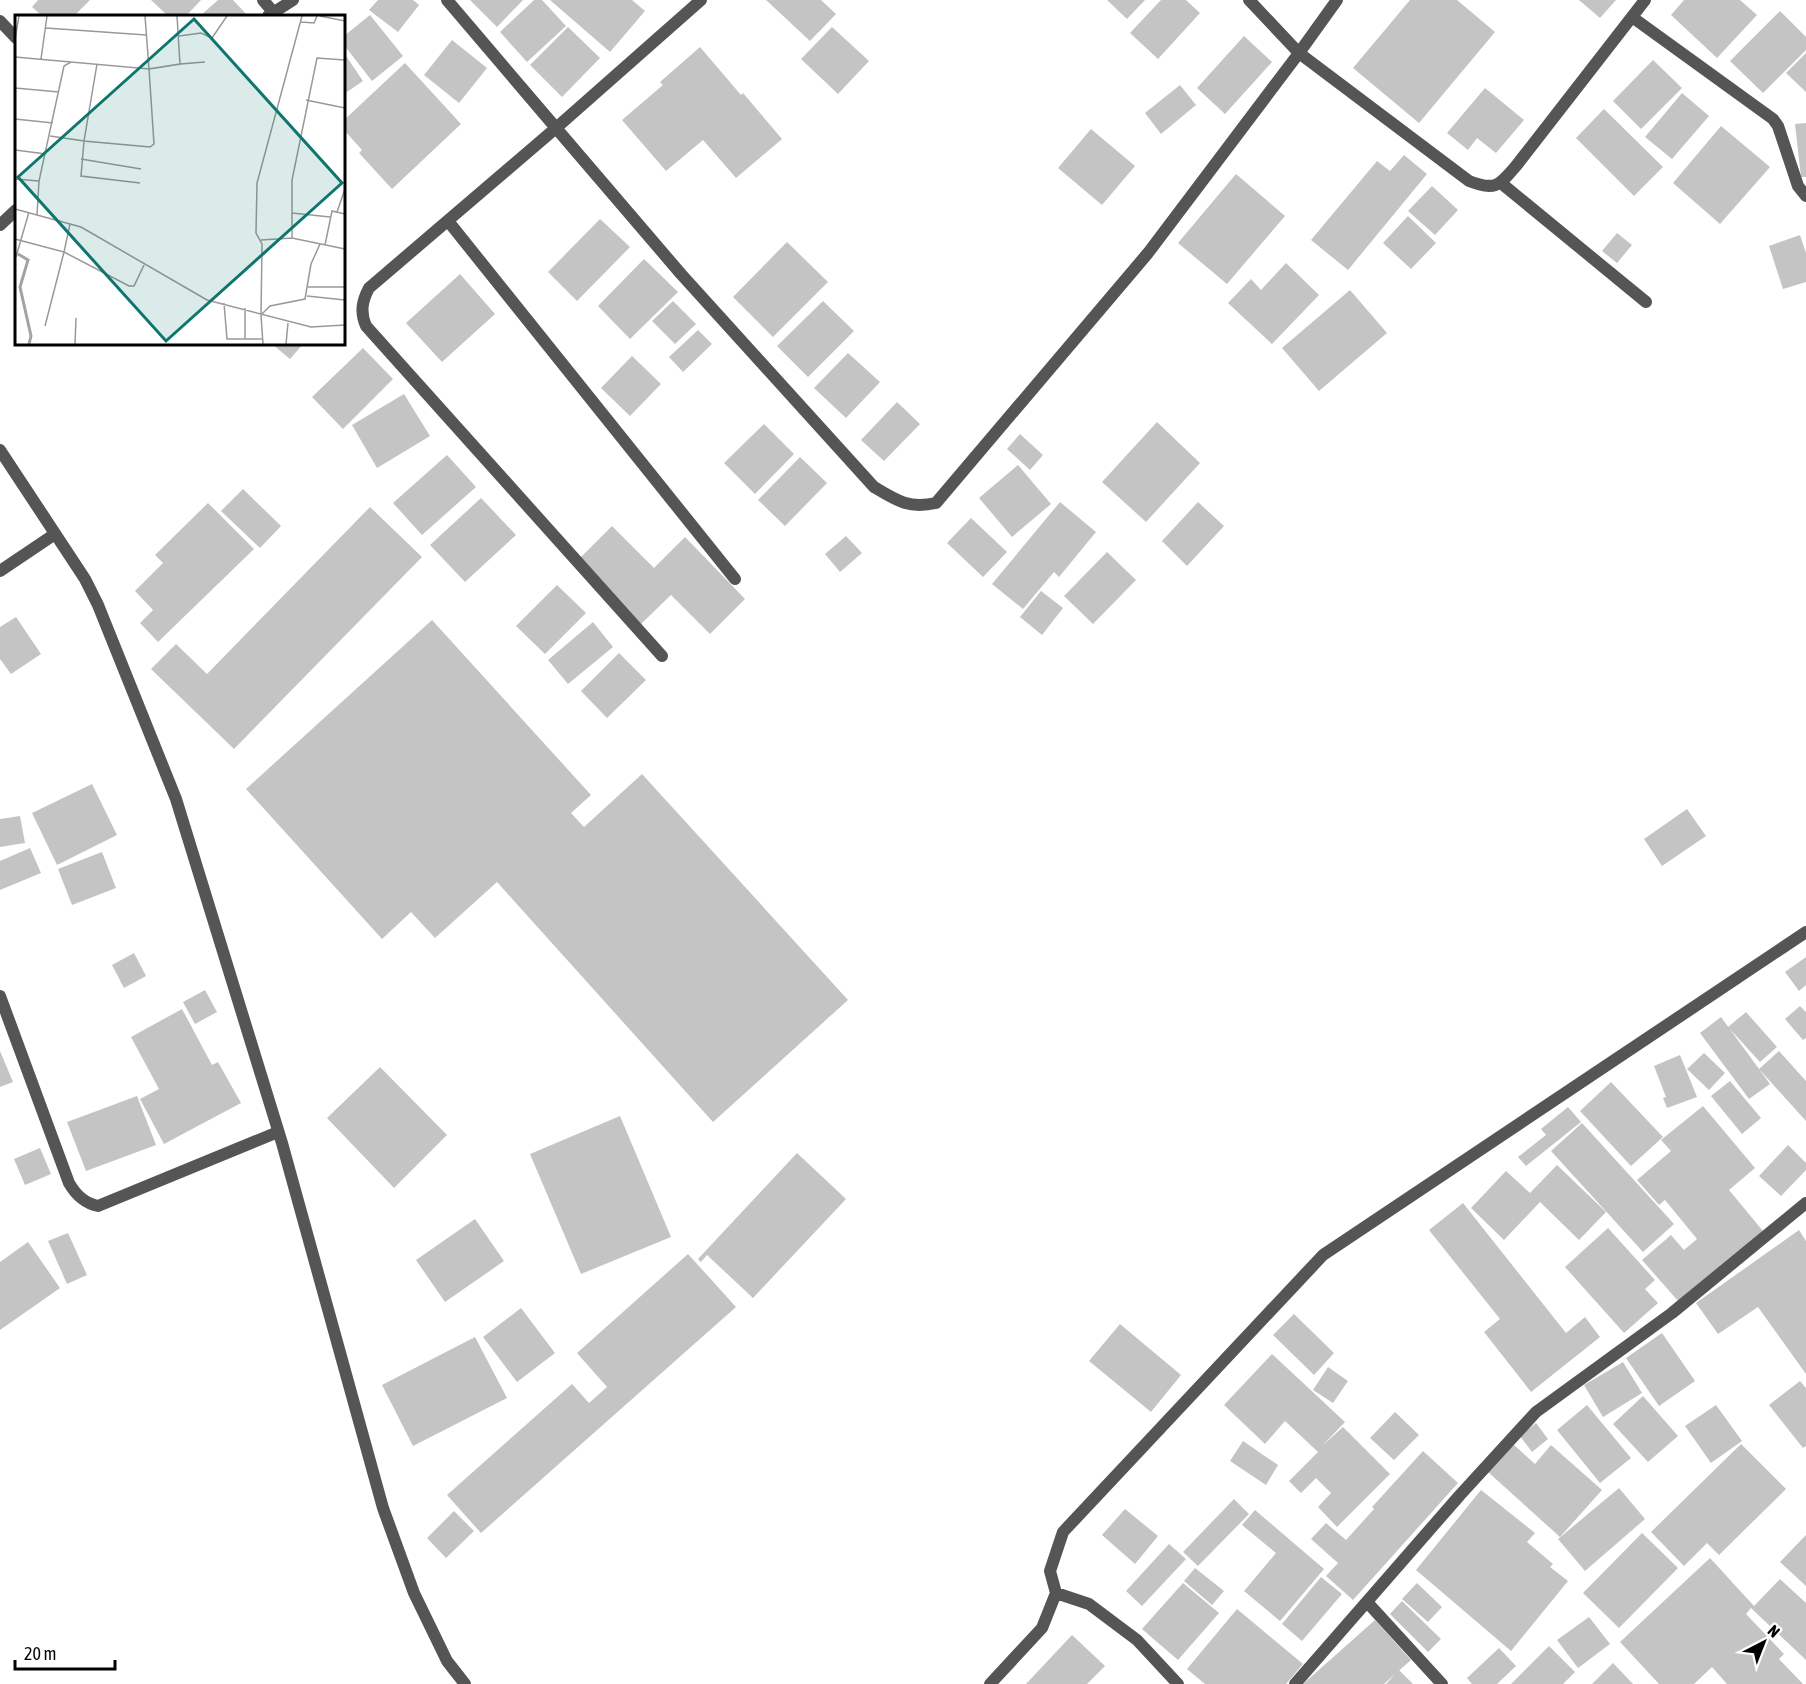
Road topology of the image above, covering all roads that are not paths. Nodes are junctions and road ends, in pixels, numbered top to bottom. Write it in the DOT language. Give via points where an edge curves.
graph roads {
  1 [pos="263,0"];
  2 [pos="292,0"];
  3 [pos="447,0"];
  4 [pos="701,0"];
  5 [pos="1249,0"];
  6 [pos="1337,0"];
  7 [pos="1645,0"];
  8 [pos="271,15"];
  9 [pos="1632,17"];
  10 [pos="0,21"];
  11 [pos="15,37"];
  12 [pos="1299,53"];
  13 [pos="556,128"];
  14 [pos="1501,183"];
  15 [pos="1806,196"];
  16 [pos="15,211"];
  17 [pos="448,221"];
  18 [pos="0,225"];
  19 [pos="1646,302"];
  20 [pos="0,450"];
  21 [pos="55,534"];
  22 [pos="0,572"];
  23 [pos="735,579"];
  24 [pos="662,656"];
  25 [pos="1806,932"];
  26 [pos="0,996"];
  27 [pos="278,1132"];
  28 [pos="1806,1203"];
  29 [pos="1056,1593"];
  30 [pos="1367,1602"];
  31 [pos="465,1684"];
  32 [pos="990,1684"];
  33 [pos="1178,1684"];
  34 [pos="1295,1684"];
  35 [pos="1442,1684"];
  1 -- 8 [label="street"];
  2 -- 8 [label="street"];
  3 -- 13 [label="street"];
  4 -- 13 [label="street"];
  5 -- 12 [label="street"];
  6 -- 12 [label="street"];
  7 -- 9 [label="street"];
  9 -- 14 [label="street"];
  9 -- 15 [label="street" via="1773,118 1798,186"];
  10 -- 11 [label="street"];
  12 -- 13 [label="street" via="1140,262 936,503 921,507 897,502 874,487 681,274"];
  12 -- 14 [label="street" via="1469,181 1486,188"];
  13 -- 17 [label="street"];
  14 -- 19 [label="street"];
  16 -- 18 [label="street"];
  17 -- 23 [label="street"];
  17 -- 24 [label="street" via="369,288 361,316"];
  20 -- 21 [label="street"];
  21 -- 22 [label="street"];
  21 -- 27 [label="street" via="98,605 176,799"];
  25 -- 29 [label="street" via="1323,1255 1063,1532 1050,1571"];
  26 -- 27 [label="street" via="69,1183 89,1204 98,1206"];
  27 -- 31 [label="street" via="383,1508 414,1593 447,1661"];
  28 -- 30 [label="street" via="1672,1313 1536,1412"];
  29 -- 32 [label="street" via="1042,1628"];
  29 -- 33 [label="street" via="1089,1604 1137,1640"];
  30 -- 34 [label="street"];
  30 -- 35 [label="street"];
}
